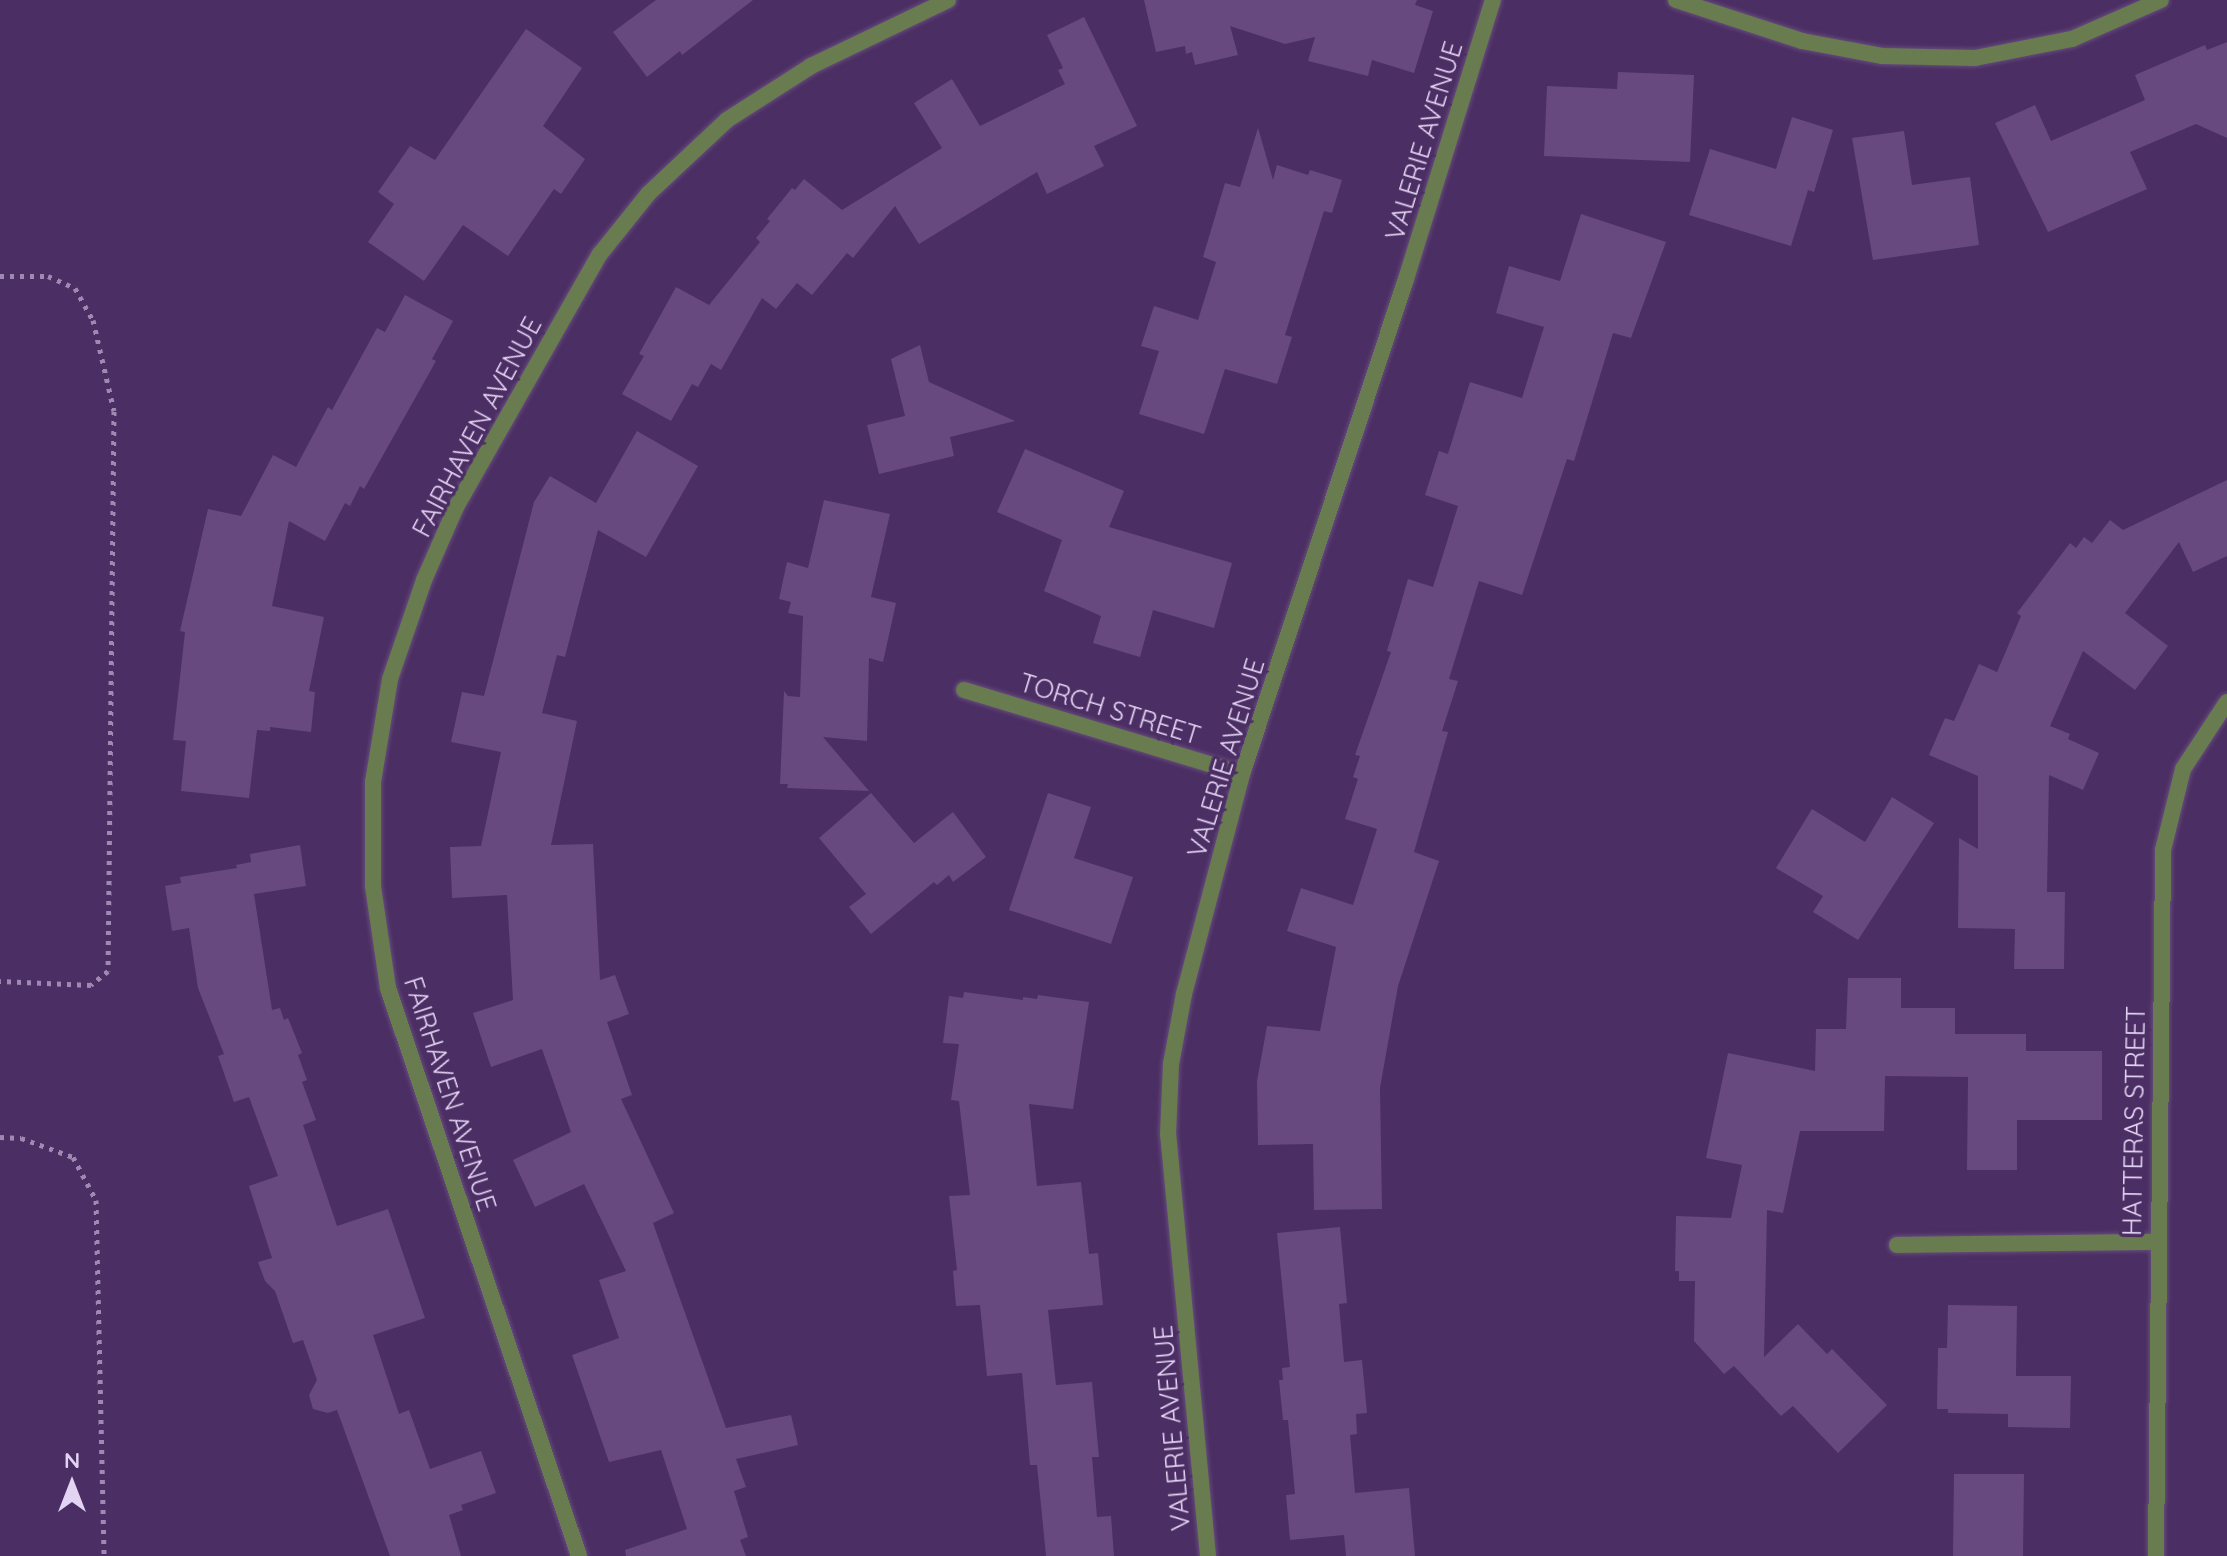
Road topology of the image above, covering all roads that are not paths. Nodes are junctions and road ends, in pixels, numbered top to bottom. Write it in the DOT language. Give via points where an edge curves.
graph roads {
  1 [pos="948,0"];
  2 [pos="1493,0"];
  3 [pos="1676,0"];
  4 [pos="2161,0"];
  5 [pos="964,690"];
  6 [pos="2227,702"];
  7 [pos="1242,774"];
  8 [pos="2156,1242"];
  9 [pos="1897,1245"];
  10 [pos="579,1556"];
  11 [pos="1208,1556"];
  12 [pos="2156,1556"];
  1 -- 10 [label="street, FAIRHAVEN AVENUE" via="811,66 739,112 648,194 600,254 456,507 390,679 373,782 373,886 388,988"];
  2 -- 7 [label="street, VALERIE AVENUE"];
  3 -- 4 [label="street" via="1829,46 1882,56 1975,58 2072,39"];
  5 -- 7 [label="street, TORCH STREET"];
  6 -- 8 [label="street, HATTERAS STREET" via="2183,769 2163,850"];
  7 -- 11 [label="street, VALERIE AVENUE" via="1184,994 1171,1064 1168,1135"];
  8 -- 9 [label="street"];
  8 -- 12 [label="street, HATTERAS STREET"];
}
